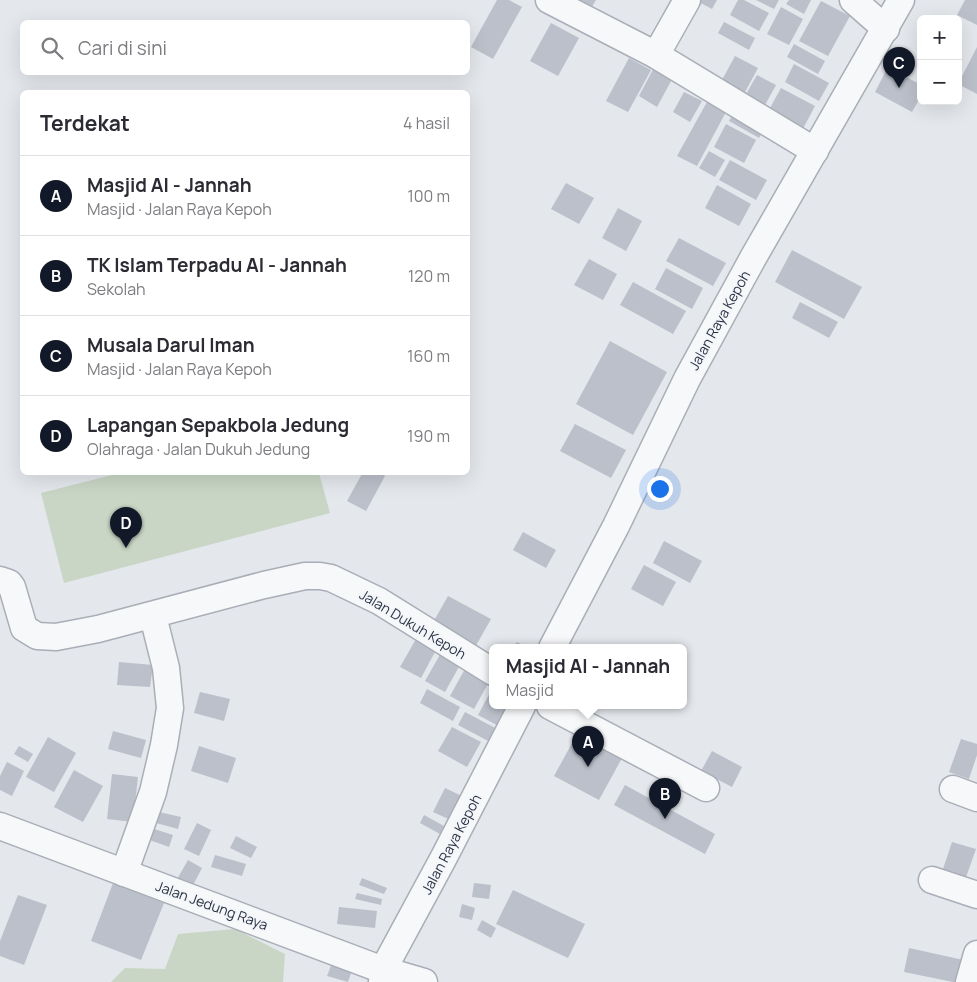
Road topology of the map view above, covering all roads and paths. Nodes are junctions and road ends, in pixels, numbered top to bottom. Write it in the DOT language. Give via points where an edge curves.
graph roads {
  1 [pos="686,0"];
  2 [pos="853,0"];
  3 [pos="901,0"];
  4 [pos="550,1"];
  5 [pos="886,28"];
  6 [pos="656,55"];
  7 [pos="815,151"];
  8 [pos="0,580"];
  9 [pos="153,616"];
  10 [pos="554,644"];
  11 [pos="489,670"];
  12 [pos="520,709"];
  13 [pos="556,709"];
  14 [pos="706,788"];
  15 [pos="953,790"];
  16 [pos="977,798"];
  17 [pos="0,826"];
  18 [pos="124,873"];
  19 [pos="932,880"];
  20 [pos="977,895"];
  21 [pos="977,954"];
  22 [pos="383,976"];
  23 [pos="424,982"];
  24 [pos="969,982"];
  1 -- 6 [label="street"];
  2 -- 5 [label="street"];
  3 -- 5 [label="street, Jalan Raya Kepoh"];
  4 -- 6 [label="street"];
  5 -- 7 [label="street, Jalan Raya Kepoh"];
  6 -- 7 [label="street"];
  7 -- 10 [label="street, Jalan Raya Kepoh" via="687,379"];
  8 -- 9 [label="street" via="12,587 24,628 37,636 56,637"];
  9 -- 11 [label="street, Jalan Dukuh Kepoh" via="264,585 320,576 379,601"];
  9 -- 18 [label="street" via="166,668 170,708 153,792"];
  12 -- 22 [label="street, Jalan Raya Kepoh"];
  13 -- 14 [label="street"];
  15 -- 16 [label="street"];
  17 -- 18 [label="street, Jalan Jedung Raya"];
  18 -- 22 [label="street, Jalan Jedung Raya"];
  19 -- 20 [label="street"];
  21 -- 24 [label="street"];
  22 -- 23 [label="street, Jalan Jedung Raya"];
}
